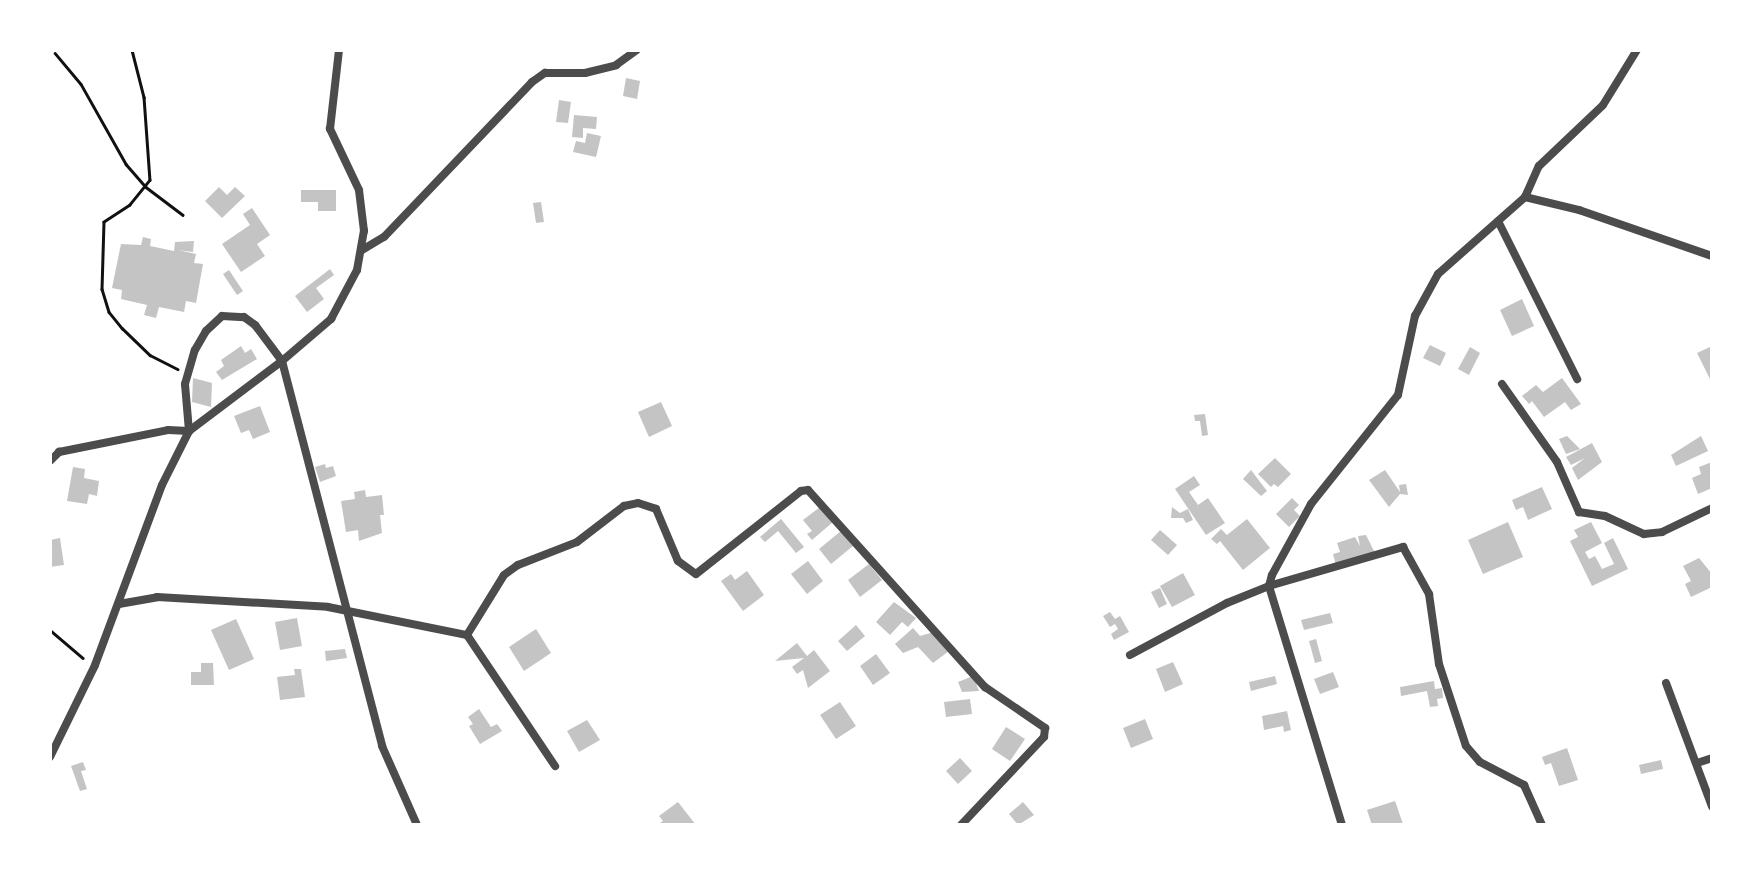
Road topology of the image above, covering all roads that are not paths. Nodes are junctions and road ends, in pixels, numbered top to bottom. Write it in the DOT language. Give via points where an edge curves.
graph roads {
  1 [pos="339,50"];
  2 [pos="637,50"];
  3 [pos="1637,50"];
  4 [pos="1525,197"];
  5 [pos="1498,221"];
  6 [pos="362,250"];
  7 [pos="1712,256"];
  8 [pos="282,361"];
  9 [pos="1576,379"];
  10 [pos="1502,384"];
  11 [pos="189,432"];
  12 [pos="50,461"];
  13 [pos="1712,508"];
  14 [pos="1269,586"];
  15 [pos="119,604"];
  16 [pos="346,612"];
  17 [pos="468,635"];
  18 [pos="1130,655"];
  19 [pos="1666,683"];
  20 [pos="50,757"];
  21 [pos="1712,758"];
  22 [pos="1697,763"];
  23 [pos="556,766"];
  24 [pos="1712,807"];
  25 [pos="417,825"];
  26 [pos="961,825"];
  27 [pos="1342,825"];
  28 [pos="1542,825"];
  1 -- 6 [label="street" via="330,130 359,190"];
  2 -- 6 [label="street" via="616,65 545,73 532,82 384,237"];
  3 -- 4 [label="street" via="1603,105 1539,166"];
  4 -- 5 [label="street"];
  4 -- 7 [label="street"];
  5 -- 9 [label="street"];
  5 -- 14 [label="street" via="1438,274 1407,341 1398,395 1311,504"];
  6 -- 8 [label="street" via="330,319"];
  8 -- 11 [label="street"];
  8 -- 11 [label="street" via="255,325 222,316 206,330 189,372"];
  8 -- 16 [label="street"];
  10 -- 13 [label="street" via="1556,462 1579,512 1644,534"];
  11 -- 12 [label="street" via="168,430 60,452"];
  11 -- 15 [label="street" via="162,485"];
  14 -- 18 [label="street"];
  14 -- 27 [label="street"];
  14 -- 28 [label="street" via="1392,547 1406,550 1429,594 1439,664 1466,746 1480,762 1524,785"];
  15 -- 16 [label="street" via="171,597"];
  15 -- 20 [label="street"];
  16 -- 17 [label="street"];
  16 -- 25 [label="street" via="382,746"];
  17 -- 23 [label="street"];
  17 -- 26 [label="street" via="504,575 577,542 624,506 656,509 678,560 696,574 808,490 985,687 1045,728 1044,738"];
  19 -- 22 [label="street"];
  21 -- 22 [label="street"];
  22 -- 24 [label="street"];
}
